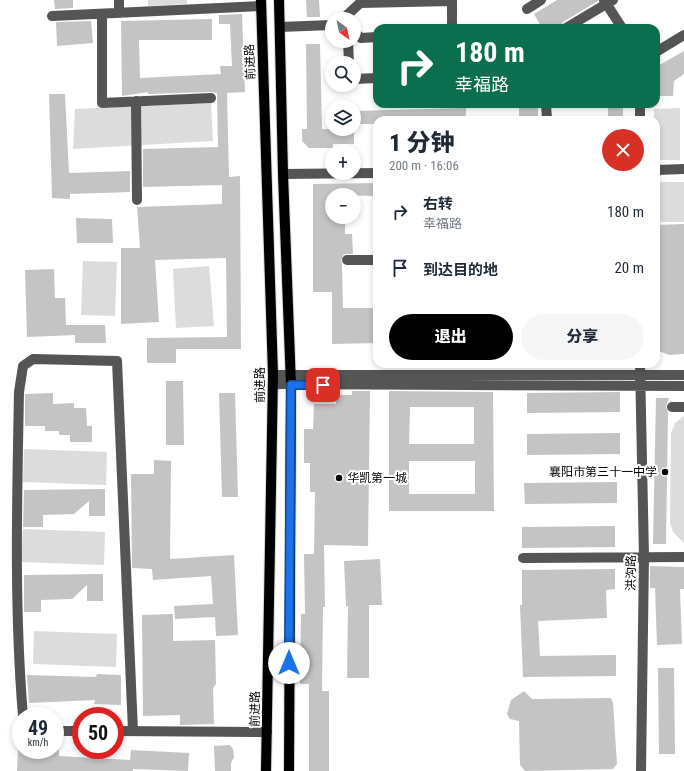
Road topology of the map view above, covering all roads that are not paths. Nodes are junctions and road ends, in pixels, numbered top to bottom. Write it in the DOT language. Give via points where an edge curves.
graph roads {
  1 [pos="119,0"];
  2 [pos="279,0"];
  3 [pos="541,0"];
  4 [pos="608,1"];
  5 [pos="261,3"];
  6 [pos="527,9"];
  7 [pos="350,12"];
  8 [pos="119,13"];
  9 [pos="102,14"];
  10 [pos="52,16"];
  11 [pos="452,24"];
  12 [pos="572,24"];
  13 [pos="620,24"];
  14 [pos="325,25"];
  15 [pos="280,27"];
  16 [pos="684,35"];
  17 [pos="373,37"];
  18 [pos="361,38"];
  19 [pos="660,50"];
  20 [pos="373,78"];
  21 [pos="361,79"];
  22 [pos="210,98"];
  23 [pos="136,101"];
  24 [pos="660,170"];
  25 [pos="684,170"];
  26 [pos="373,173"];
  27 [pos="283,174"];
  28 [pos="138,200"];
  29 [pos="348,260"];
  30 [pos="373,260"];
  31 [pos="640,368"];
  32 [pos="684,375"];
  33 [pos="273,379"];
  34 [pos="291,380"];
  35 [pos="641,381"];
  36 [pos="684,386"];
  37 [pos="672,407"];
  38 [pos="684,407"];
  39 [pos="644,557"];
  40 [pos="684,557"];
  41 [pos="523,558"];
  42 [pos="22,707"];
  43 [pos="124,731"];
  44 [pos="133,731"];
  45 [pos="267,732"];
  46 [pos="266,771"];
  47 [pos="289,771"];
  48 [pos="641,771"];
  1 -- 8 [label="street"];
  2 -- 15 [label="main road"];
  3 -- 6 [label="street"];
  4 -- 12 [label="street"];
  4 -- 13 [label="street"];
  5 -- 8 [label="street"];
  5 -- 33 [label="main road, 前进路"];
  7 -- 11 [label="street" via="360,2 452,1"];
  8 -- 9 [label="street"];
  9 -- 10 [label="street"];
  9 -- 23 [label="street" via="102,103"];
  14 -- 15 [label="street"];
  15 -- 27 [label="main road"];
  16 -- 19 [label="street"];
  17 -- 18 [label="street"];
  20 -- 21 [label="street"];
  22 -- 23 [label="street"];
  23 -- 28 [label="street"];
  24 -- 25 [label="street"];
  26 -- 27 [label="street"];
  27 -- 34 [label="main road"];
  29 -- 30 [label="street"];
  31 -- 35 [label="street, 洪沟路"];
  32 -- 35 [label="street"];
  33 -- 34 [label="street"];
  33 -- 45 [label="main road, 前进路"];
  34 -- 35 [label="street"];
  34 -- 47 [label="main road"];
  35 -- 36 [label="street"];
  35 -- 39 [label="street, 洪沟路"];
  37 -- 38 [label="street"];
  39 -- 40 [label="street"];
  39 -- 41 [label="street"];
  39 -- 48 [label="street, 洪沟路"];
  42 -- 44 [label="street" via="18,665 15,552 19,392 23,366 33,359 118,361"];
  43 -- 44 [label="street"];
  44 -- 45 [label="street"];
  45 -- 46 [label="main road, 前进路"];
}
